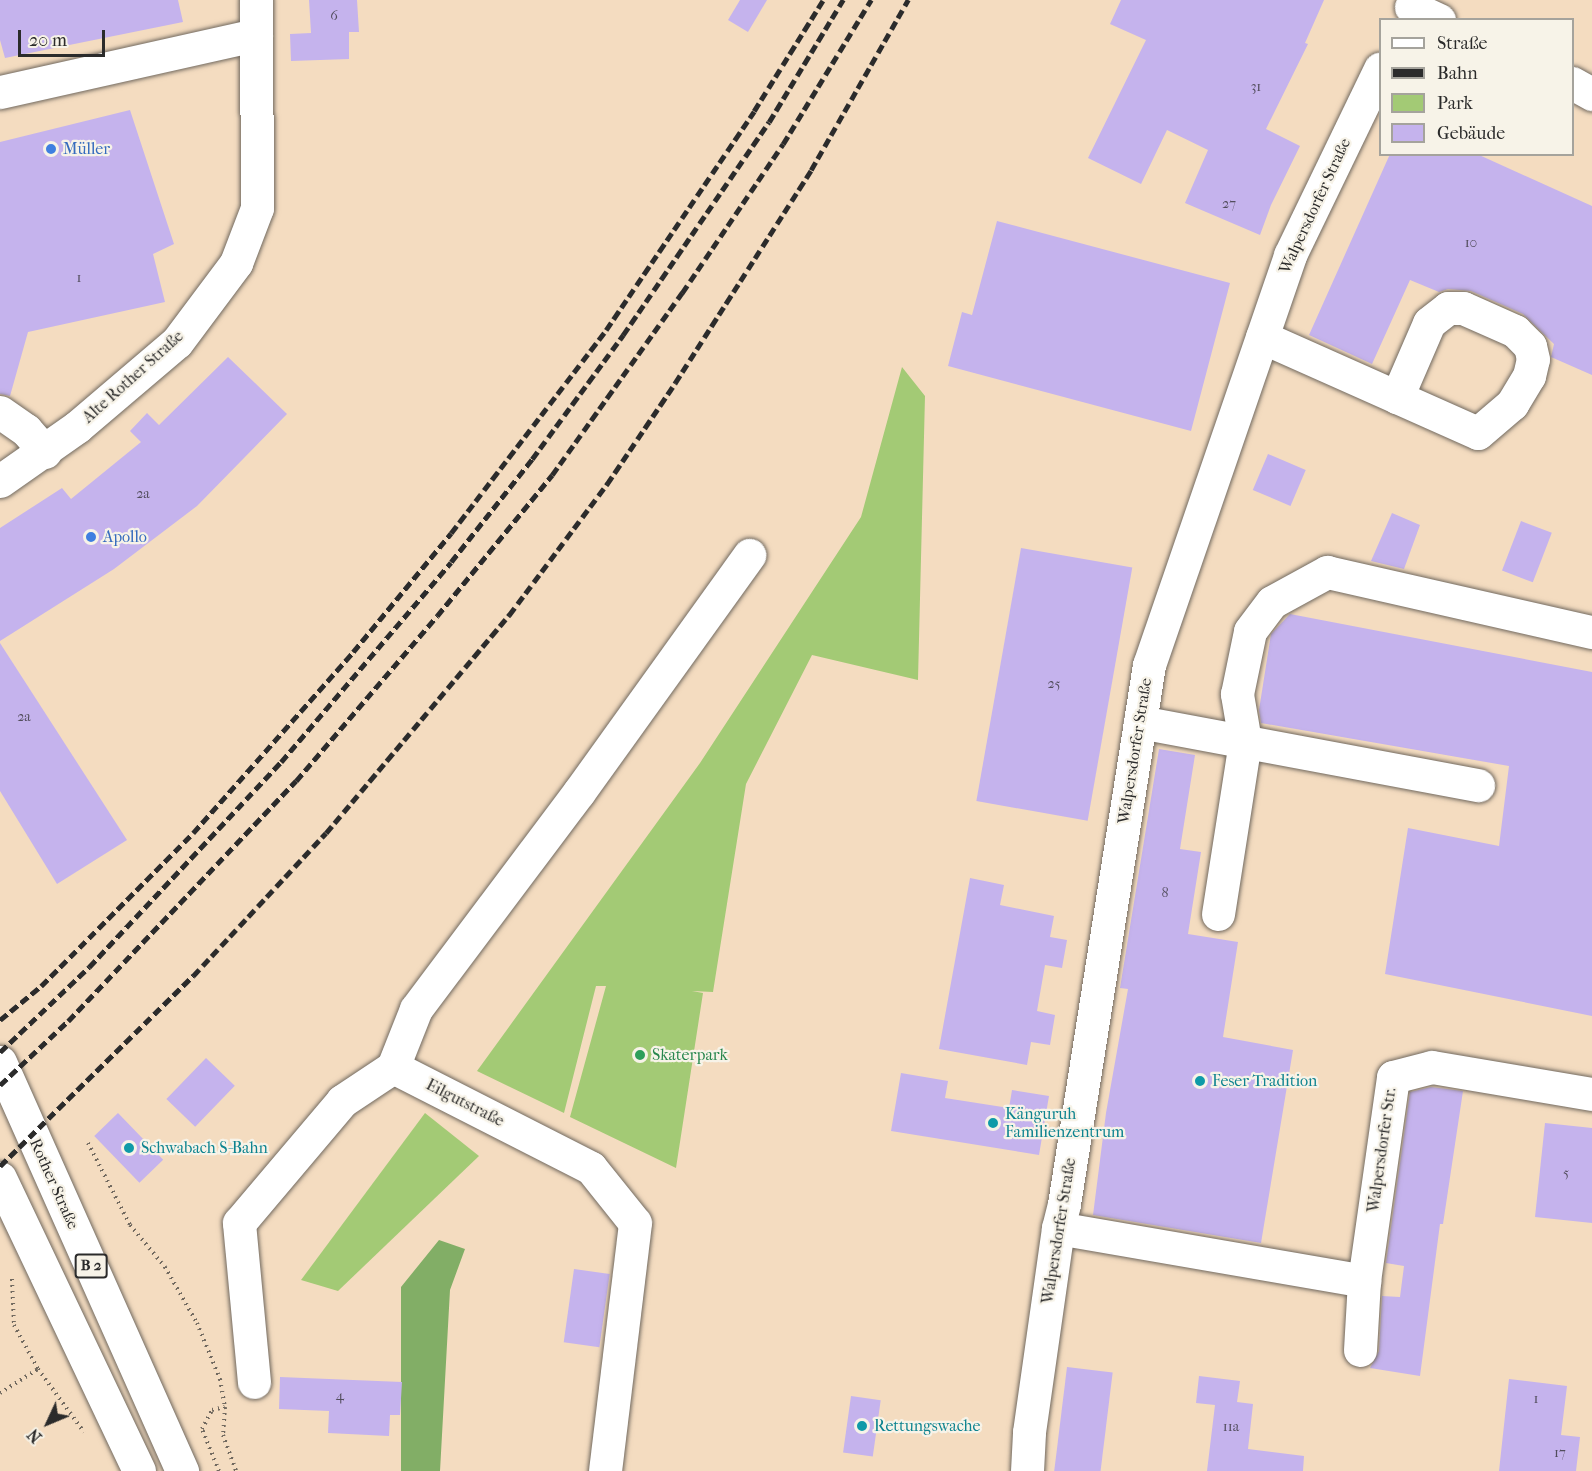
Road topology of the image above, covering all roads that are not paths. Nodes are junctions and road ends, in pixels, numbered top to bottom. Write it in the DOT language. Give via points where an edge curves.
graph roads {
  1 [pos="256,0"];
  2 [pos="256,35"];
  3 [pos="1379,71"];
  4 [pos="1574,84"];
  5 [pos="0,92"];
  6 [pos="1592,94"];
  7 [pos="1262,337"];
  8 [pos="1397,397"];
  9 [pos="0,412"];
  10 [pos="45,452"];
  11 [pos="0,481"];
  12 [pos="749,555"];
  13 [pos="1592,632"];
  14 [pos="1140,722"];
  15 [pos="1245,741"];
  16 [pos="1478,784"];
  17 [pos="1218,914"];
  18 [pos="0,1062"];
  19 [pos="393,1067"];
  20 [pos="1592,1094"];
  21 [pos="0,1178"];
  22 [pos="1058,1228"];
  23 [pos="1364,1281"];
  24 [pos="1360,1350"];
  25 [pos="254,1382"];
  26 [pos="139,1471"];
  27 [pos="182,1471"];
  28 [pos="605,1471"];
  29 [pos="1027,1471"];
  1 -- 2 [label="street, Alte Rother Straße"];
  2 -- 5 [label="street"];
  2 -- 10 [label="street, Alte Rother Straße" via="257,208 236,263 177,342"];
  3 -- 7 [label="street, Walpersdorfer Straße" via="1290,255"];
  4 -- 6 [label="street"];
  7 -- 8 [label="street"];
  7 -- 14 [label="street, Walpersdorfer Straße" via="1149,664"];
  9 -- 10 [label="street" via="26,430"];
  10 -- 11 [label="street, Alte Rother Straße"];
  12 -- 19 [label="street" via="579,792 416,1009"];
  13 -- 15 [label="street" via="1327,572 1272,602 1250,631 1237,694"];
  14 -- 15 [label="street"];
  14 -- 22 [label="street, Walpersdorfer Straße"];
  15 -- 16 [label="street"];
  15 -- 17 [label="street"];
  18 -- 27 [label="street, Rother Straße / B 2"];
  19 -- 25 [label="street" via="342,1101 238,1223"];
  19 -- 28 [label="street, Eilgutstraße" via="591,1168 635,1223"];
  20 -- 23 [label="street, Walpersdorfer Str." via="1432,1067 1392,1077"];
  21 -- 26 [label="street, B 2"];
  22 -- 23 [label="street"];
  22 -- 29 [label="street, Walpersdorfer Straße"];
  23 -- 24 [label="street, Walpersdorfer Str."];
}
